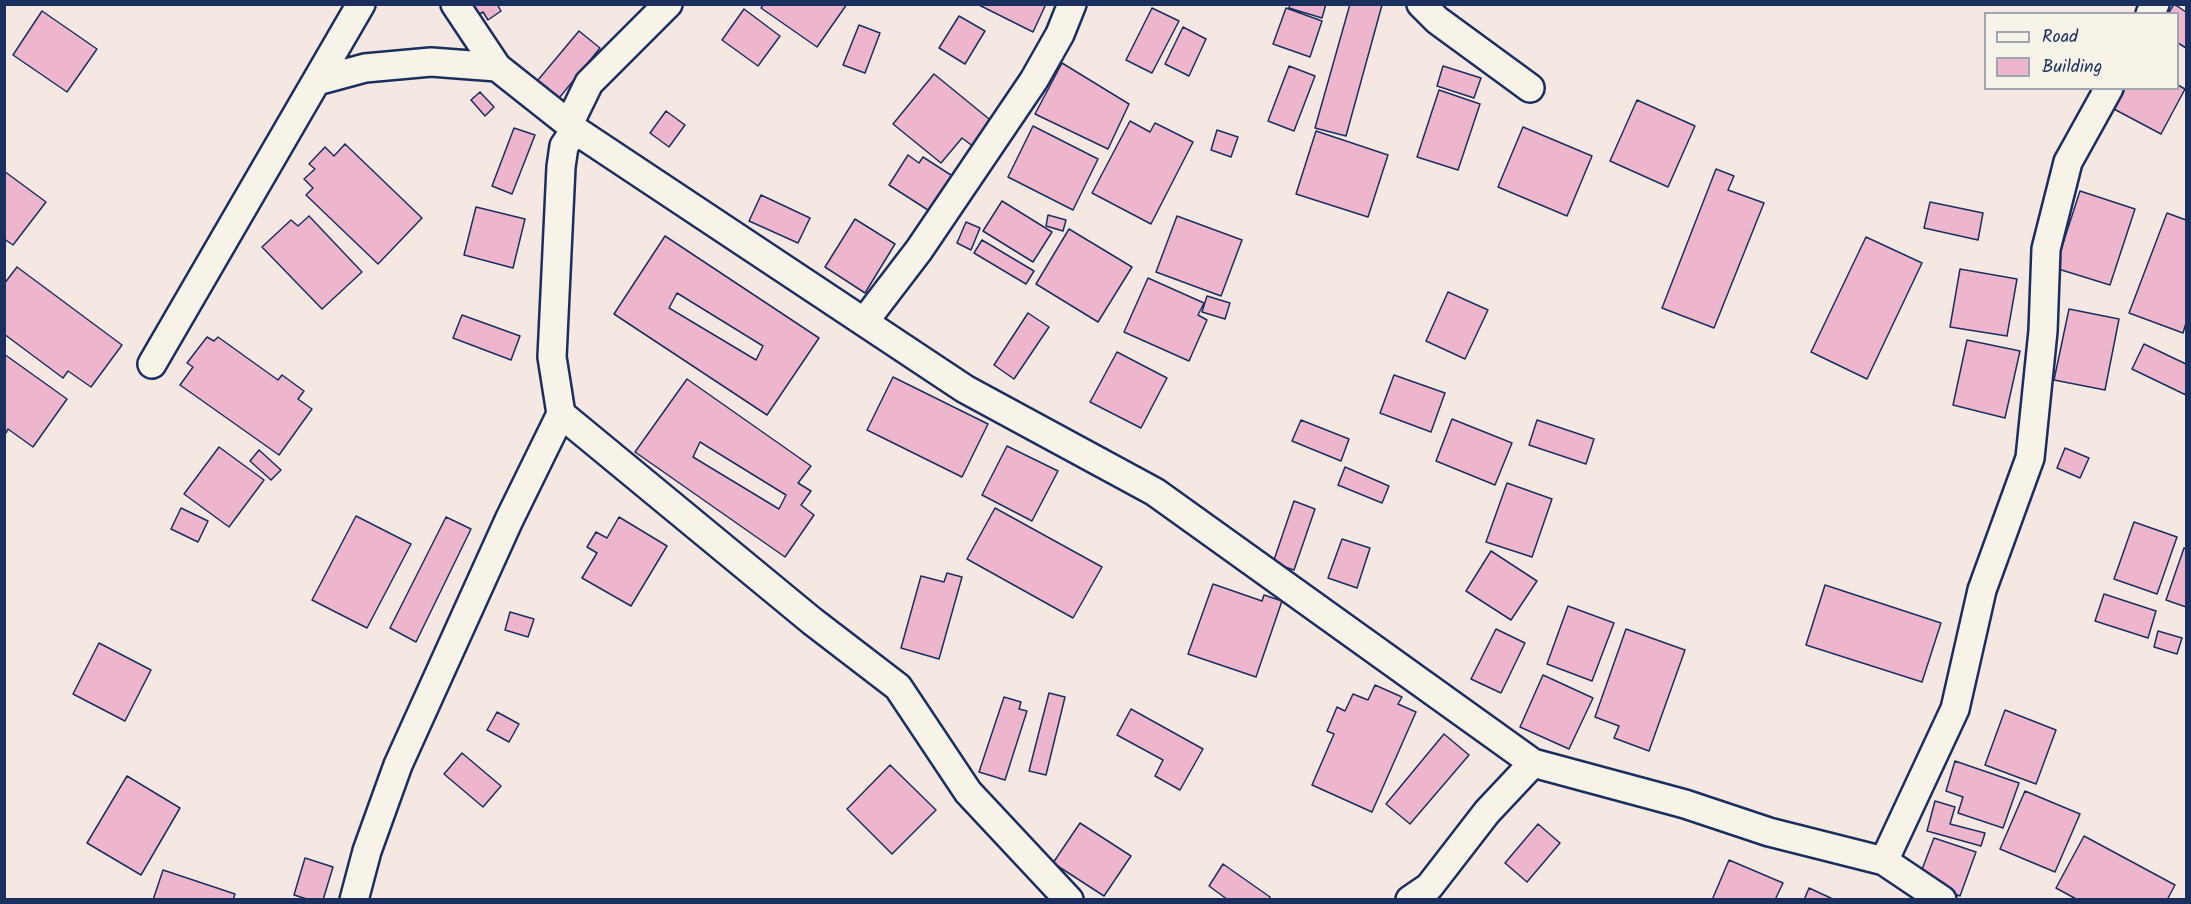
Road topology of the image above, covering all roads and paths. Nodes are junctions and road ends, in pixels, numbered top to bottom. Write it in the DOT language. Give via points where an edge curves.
graph roads {
  1 [pos="361,4"];
  2 [pos="455,4"];
  3 [pos="668,4"];
  4 [pos="1072,4"];
  5 [pos="1421,4"];
  6 [pos="497,67"];
  7 [pos="316,81"];
  8 [pos="1530,88"];
  9 [pos="2108,90"];
  10 [pos="572,127"];
  11 [pos="864,322"];
  12 [pos="152,364"];
  13 [pos="561,414"];
  14 [pos="1533,763"];
  15 [pos="1884,861"];
  16 [pos="360,897"];
  17 [pos="1069,900"];
  18 [pos="1410,900"];
  19 [pos="1942,900"];
  1 -- 7 [label="street"];
  2 -- 6 [label="street"];
  3 -- 10 [label="street" via="589,83"];
  4 -- 11 [label="street" via="1034,80 919,250"];
  5 -- 8 [label="street"];
  6 -- 7 [label="street" via="431,62 365,68"];
  6 -- 10 [label="street"];
  7 -- 12 [label="street"];
  9 -- 15 [label="street" via="2068,162 2046,249 2043,331 2030,458 1982,590 1955,709"];
  10 -- 11 [label="street"];
  10 -- 13 [label="street" via="561,167 552,345"];
  11 -- 14 [label="street" via="965,389 1155,492"];
  13 -- 16 [label="street" via="398,765 367,851"];
  13 -- 17 [label="street" via="898,687 968,792"];
  14 -- 15 [label="street"];
  14 -- 18 [label="street" via="1487,813 1429,887"];
  15 -- 19 [label="street"];
}
